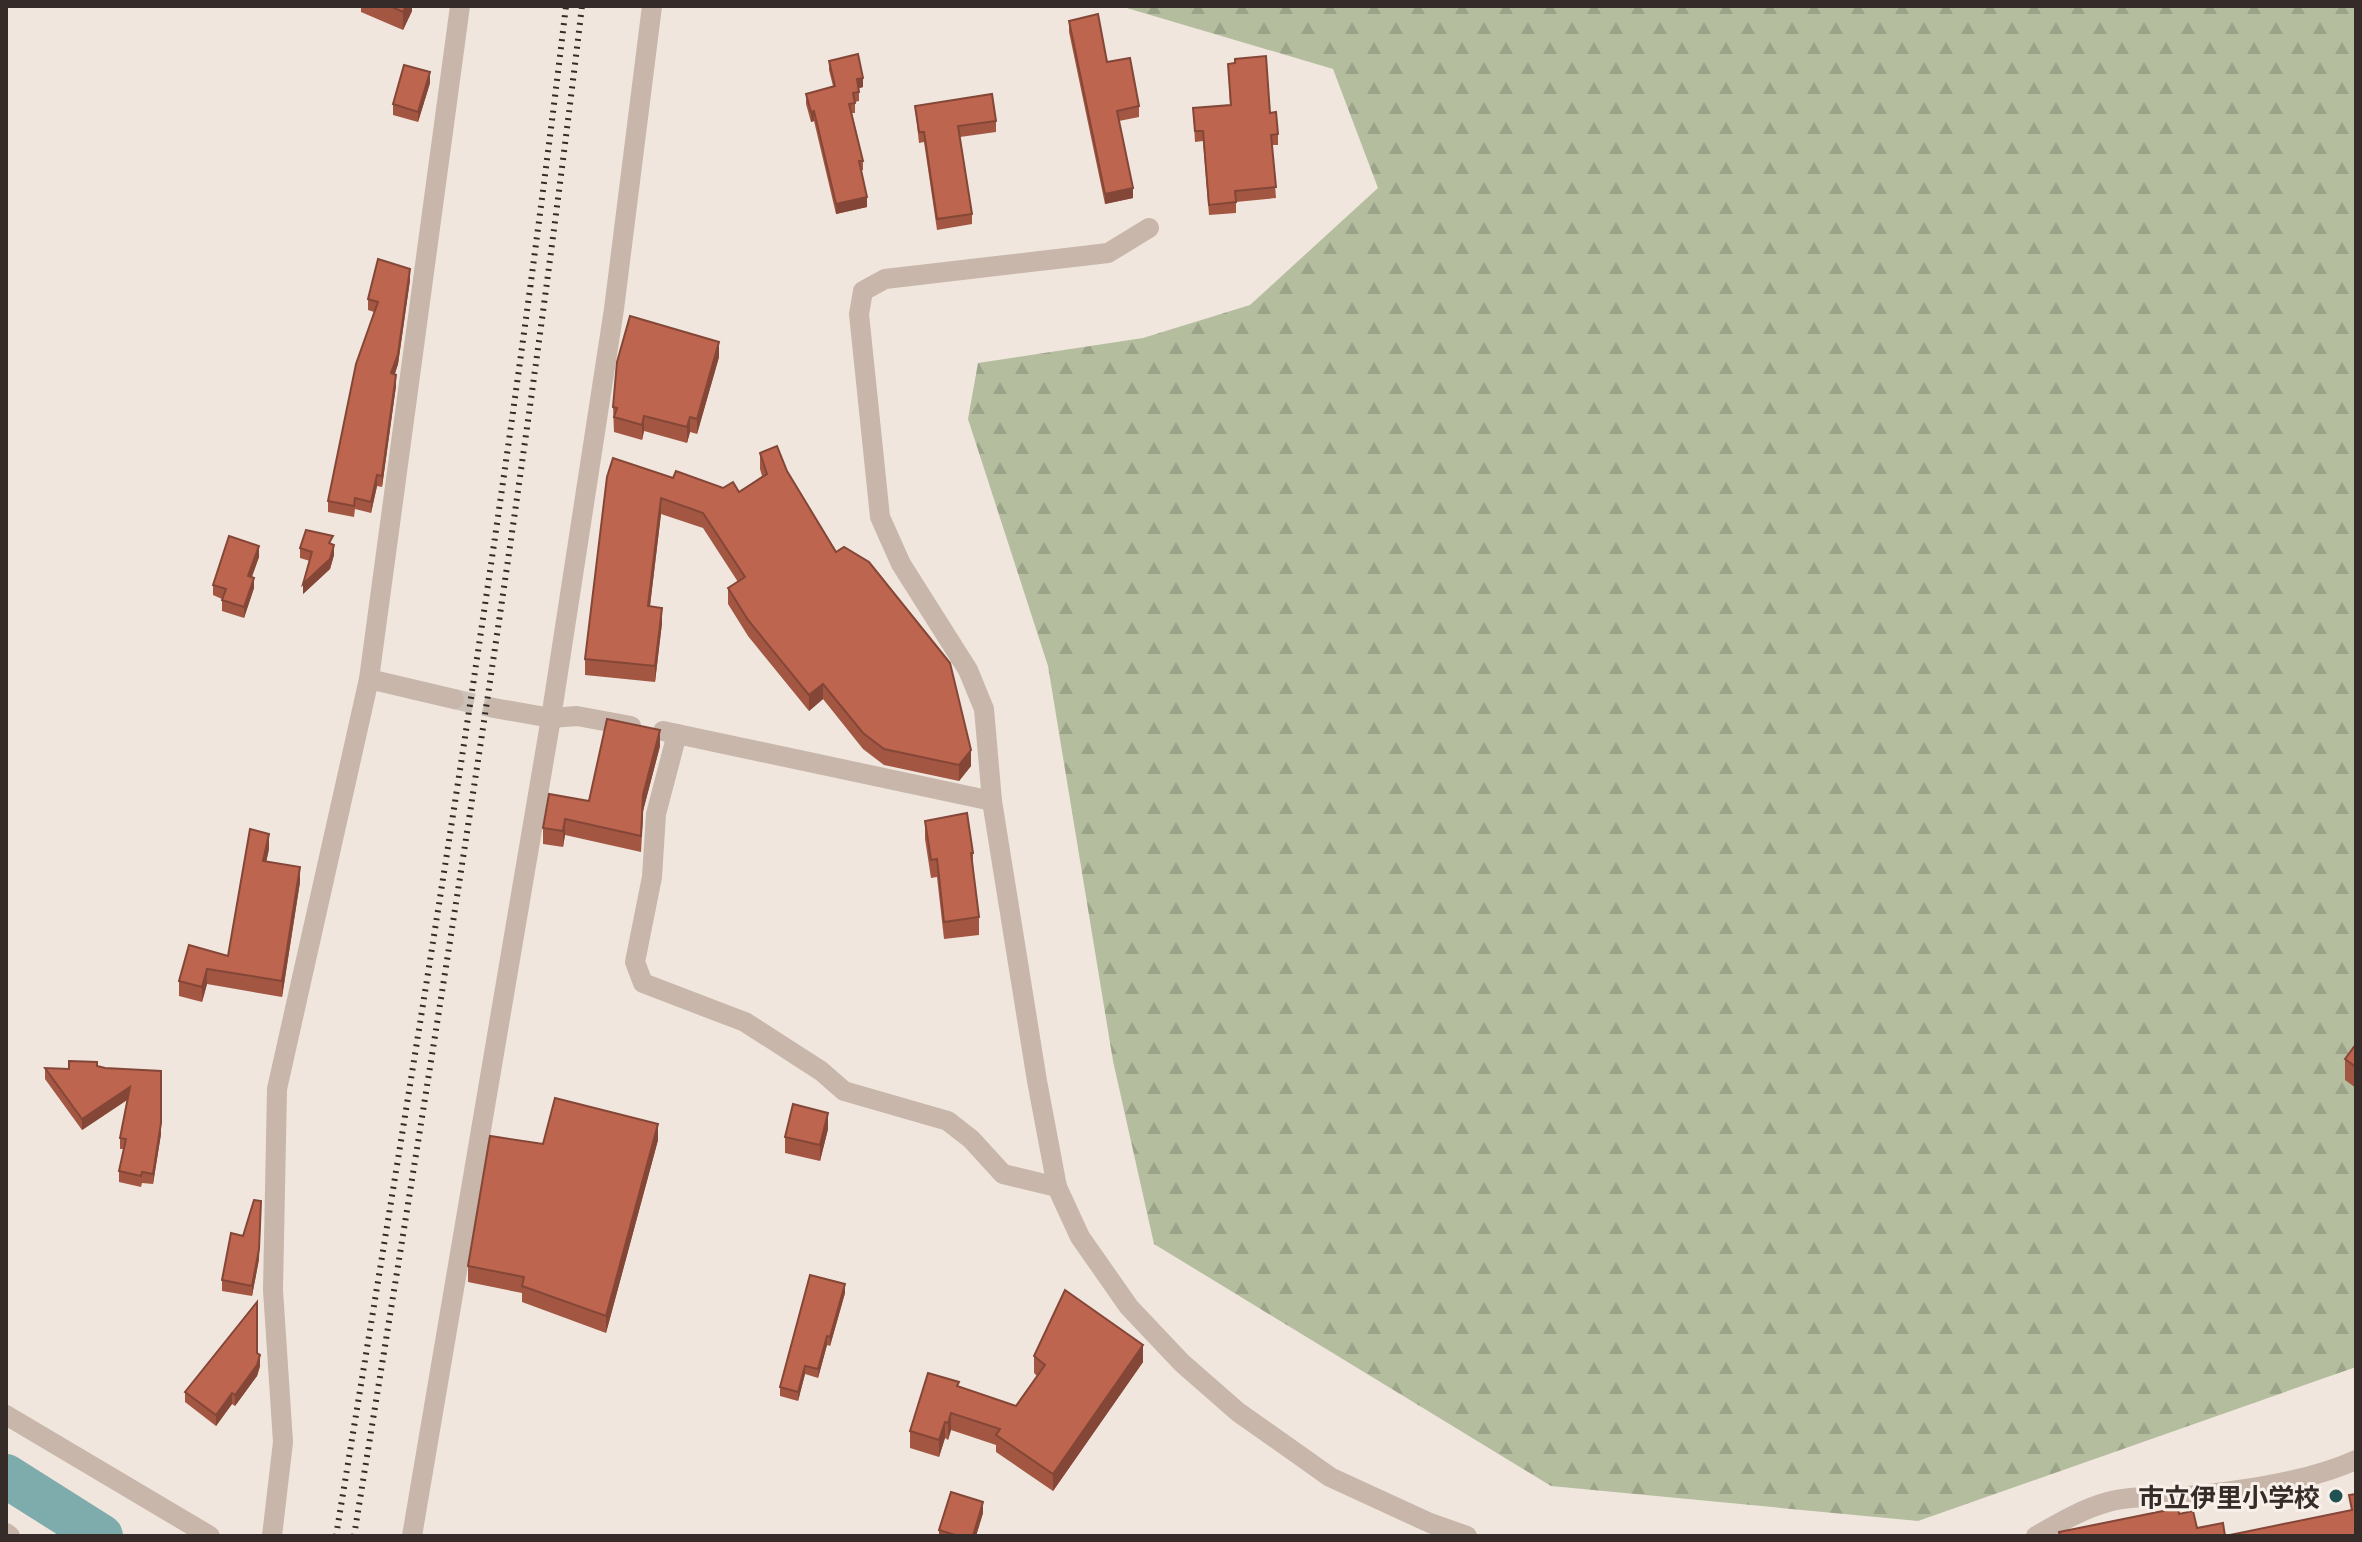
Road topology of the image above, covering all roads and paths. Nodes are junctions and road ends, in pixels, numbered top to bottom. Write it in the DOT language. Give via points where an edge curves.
graph roads {
  1 [pos="460,6"];
  2 [pos="652,6"];
  3 [pos="1149,228"];
  4 [pos="369,679"];
  5 [pos="454,699"];
  6 [pos="494,708"];
  7 [pos="551,718"];
  8 [pos="677,734"];
  9 [pos="992,801"];
  10 [pos="1057,1187"];
  11 [pos="6,1415"];
  12 [pos="2356,1460"];
  13 [pos="210,1536"];
  14 [pos="272,1536"];
  15 [pos="412,1536"];
  16 [pos="1467,1536"];
  17 [pos="2036,1536"];
  1 -- 4 [label="street"];
  2 -- 7 [label="street" via="614,309"];
  3 -- 9 [label="street" via="1108,253 885,279 863,291 859,314 880,517 901,564 968,670 984,709"];
  4 -- 5 [label="street"];
  4 -- 14 [label="street" via="277,1089 273,1290 283,1442"];
  6 -- 7 [label="street"];
  7 -- 8 [label="street" via="577,716"];
  7 -- 15 [label="street"];
  8 -- 9 [label="street"];
  8 -- 10 [label="street" via="656,814 652,877 635,962 643,983 745,1022 844,1091 948,1121 1003,1174"];
  9 -- 10 [label="street"];
  10 -- 16 [label="street" via="1080,1237 1129,1307 1238,1412 1330,1477"];
  11 -- 13 [label="street"];
  12 -- 17 [label="street" via="2292,1480 2111,1501"];
}
